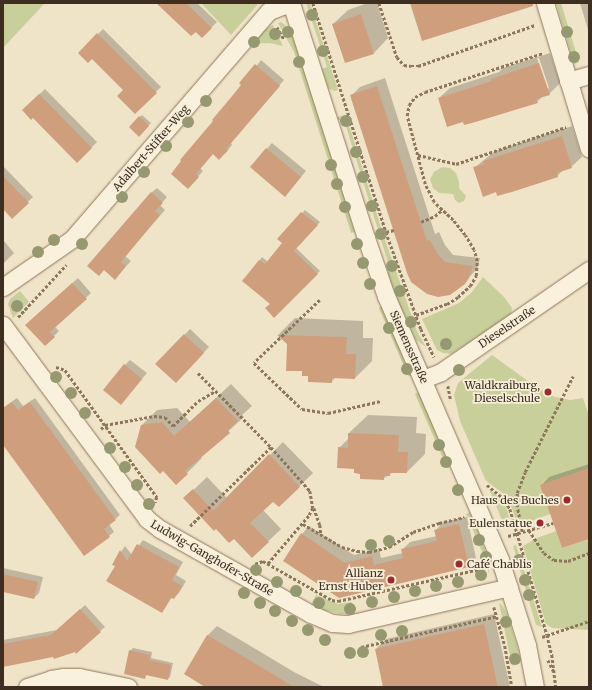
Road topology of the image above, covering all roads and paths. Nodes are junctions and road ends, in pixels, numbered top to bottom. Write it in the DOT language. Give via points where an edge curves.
graph roads {
  1 [pos="291,3"];
  2 [pos="313,3"];
  3 [pos="379,3"];
  4 [pos="545,3"];
  5 [pos="550,20"];
  6 [pos="558,48"];
  7 [pos="589,75"];
  8 [pos="568,81"];
  9 [pos="581,122"];
  10 [pos="589,149"];
  11 [pos="418,155"];
  12 [pos="442,210"];
  13 [pos="421,222"];
  14 [pos="394,230"];
  15 [pos="386,232"];
  16 [pos="67,264"];
  17 [pos="589,270"];
  18 [pos="3,287"];
  19 [pos="320,300"];
  20 [pos="416,315"];
  21 [pos="4,326"];
  22 [pos="52,366"];
  23 [pos="441,372"];
  24 [pos="198,373"];
  25 [pos="573,376"];
  26 [pos="423,380"];
  27 [pos="215,391"];
  28 [pos="381,401"];
  29 [pos="451,405"];
  30 [pos="105,425"];
  31 [pos="87,439"];
  32 [pos="271,447"];
  33 [pos="482,482"];
  34 [pos="154,504"];
  35 [pos="313,508"];
  36 [pos="464,517"];
  37 [pos="553,523"];
  38 [pos="303,524"];
  39 [pos="529,530"];
  40 [pos="185,532"];
  41 [pos="522,532"];
  42 [pos="516,533"];
  43 [pos="321,535"];
  44 [pos="506,537"];
  45 [pos="589,553"];
  46 [pos="268,564"];
  47 [pos="251,565"];
  48 [pos="485,568"];
  49 [pos="509,587"];
  50 [pos="490,592"];
  51 [pos="497,616"];
  52 [pos="589,621"];
  53 [pos="547,635"];
  54 [pos="527,645"];
  55 [pos="361,647"];
  56 [pos="27,687"];
  57 [pos="128,687"];
  58 [pos="512,687"];
  59 [pos="535,687"];
  60 [pos="556,687"];
  1 -- 18 [label="street, Adalbert-Stifter-Weg" via="269,10 72,238"];
  1 -- 26 [label="street, Siemensstraße" via="386,296"];
  2 -- 15 [label="path"];
  3 -- 5 [label="path" via="397,58 404,65 411,66 418,66"];
  4 -- 5 [label="street"];
  5 -- 6 [label="street"];
  6 -- 8 [label="street"];
  6 -- 11 [label="path" via="415,97 409,105 407,116"];
  7 -- 8 [label="street"];
  8 -- 9 [label="street"];
  9 -- 10 [label="street"];
  9 -- 11 [label="path" via="456,164"];
  11 -- 12 [label="path" via="425,184 434,202"];
  12 -- 13 [label="path"];
  12 -- 20 [label="path" via="465,235 474,250 477,262 476,276 458,297"];
  14 -- 15 [label="path"];
  15 -- 20 [label="path"];
  16 -- 21 [label="path"];
  17 -- 23 [label="street, Dieselstraße"];
  19 -- 28 [label="path" via="254,363 302,409 328,413"];
  20 -- 23 [label="path"];
  21 -- 31 [label="street, Ludwig-Ganghofer-Straße"];
  22 -- 30 [label="path" via="65,370"];
  23 -- 26 [label="street, Dieselstraße"];
  23 -- 29 [label="path" via="448,387"];
  24 -- 27 [label="path"];
  25 -- 41 [label="path" via="517,493"];
  26 -- 49 [label="street, Siemensstraße" via="491,538"];
  27 -- 30 [label="path" via="198,401 173,426 165,417 154,416"];
  27 -- 32 [label="path"];
  30 -- 31 [label="path"];
  30 -- 34 [label="path" via="157,497"];
  31 -- 50 [label="street, Ludwig-Ganghofer-Straße" via="138,508 156,526 321,619 348,624"];
  32 -- 35 [label="path" via="310,491"];
  32 -- 40 [label="path"];
  33 -- 42 [label="path" via="502,497 510,509"];
  35 -- 38 [label="path"];
  35 -- 43 [label="path"];
  36 -- 43 [label="path" via="413,532 389,547 370,552 342,547"];
  37 -- 39 [label="path"];
  38 -- 43 [label="path"];
  38 -- 46 [label="path"];
  39 -- 41 [label="path"];
  39 -- 45 [label="path" via="544,553 554,560 568,561"];
  41 -- 42 [label="path"];
  42 -- 44 [label="path"];
  42 -- 53 [label="path"];
  46 -- 47 [label="path" via="264,561"];
  46 -- 48 [label="path" via="338,601"];
  49 -- 50 [label="street, Ludwig-Ganghofer-Straße"];
  49 -- 54 [label="street, Siemensstraße"];
  50 -- 51 [label="path"];
  51 -- 55 [label="path"];
  51 -- 58 [label="path"];
  52 -- 53 [label="path"];
  53 -- 54 [label="path"];
  53 -- 60 [label="path"];
  54 -- 59 [label="street, Siemensstraße"];
  56 -- 57 [label="street" via="51,679 79,677"];
}
